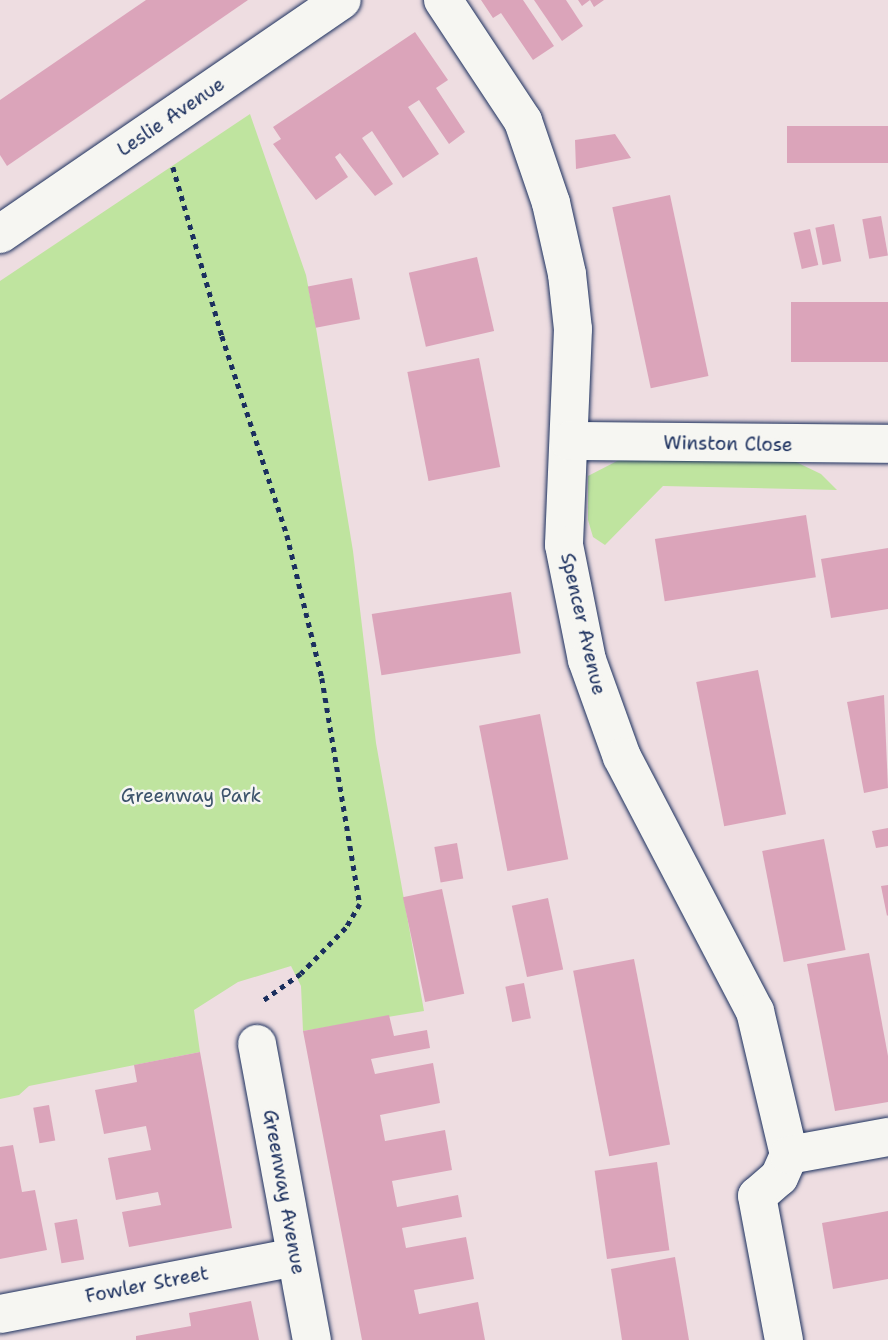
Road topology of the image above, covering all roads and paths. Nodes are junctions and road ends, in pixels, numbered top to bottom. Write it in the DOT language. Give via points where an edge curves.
graph roads {
  1 [pos="342,0"];
  2 [pos="443,0"];
  3 [pos="156,127"];
  4 [pos="0,234"];
  5 [pos="569,441"];
  6 [pos="888,444"];
  7 [pos="257,1044"];
  8 [pos="888,1137"];
  9 [pos="789,1155"];
  10 [pos="295,1257"];
  11 [pos="0,1314"];
  12 [pos="312,1340"];
  13 [pos="784,1340"];
  1 -- 3 [label="street, Leslie Avenue"];
  2 -- 5 [label="street, Spencer Avenue" via="523,121 551,203 567,274 573,329"];
  3 -- 4 [label="street, Leslie Avenue"];
  3 -- 7 [label="path" via="177,174 222,336 287,535 322,678 360,904 346,928 310,965 272,991 256,1011"];
  5 -- 6 [label="street, Winston Close"];
  5 -- 9 [label="street, Spencer Avenue" via="564,545 587,660 622,757 755,1011"];
  7 -- 10 [label="street, Greenway Avenue"];
  8 -- 9 [label="street"];
  9 -- 13 [label="street" via="779,1177 757,1196"];
  10 -- 11 [label="street, Fowler Street"];
  10 -- 12 [label="street, Greenway Avenue"];
}
